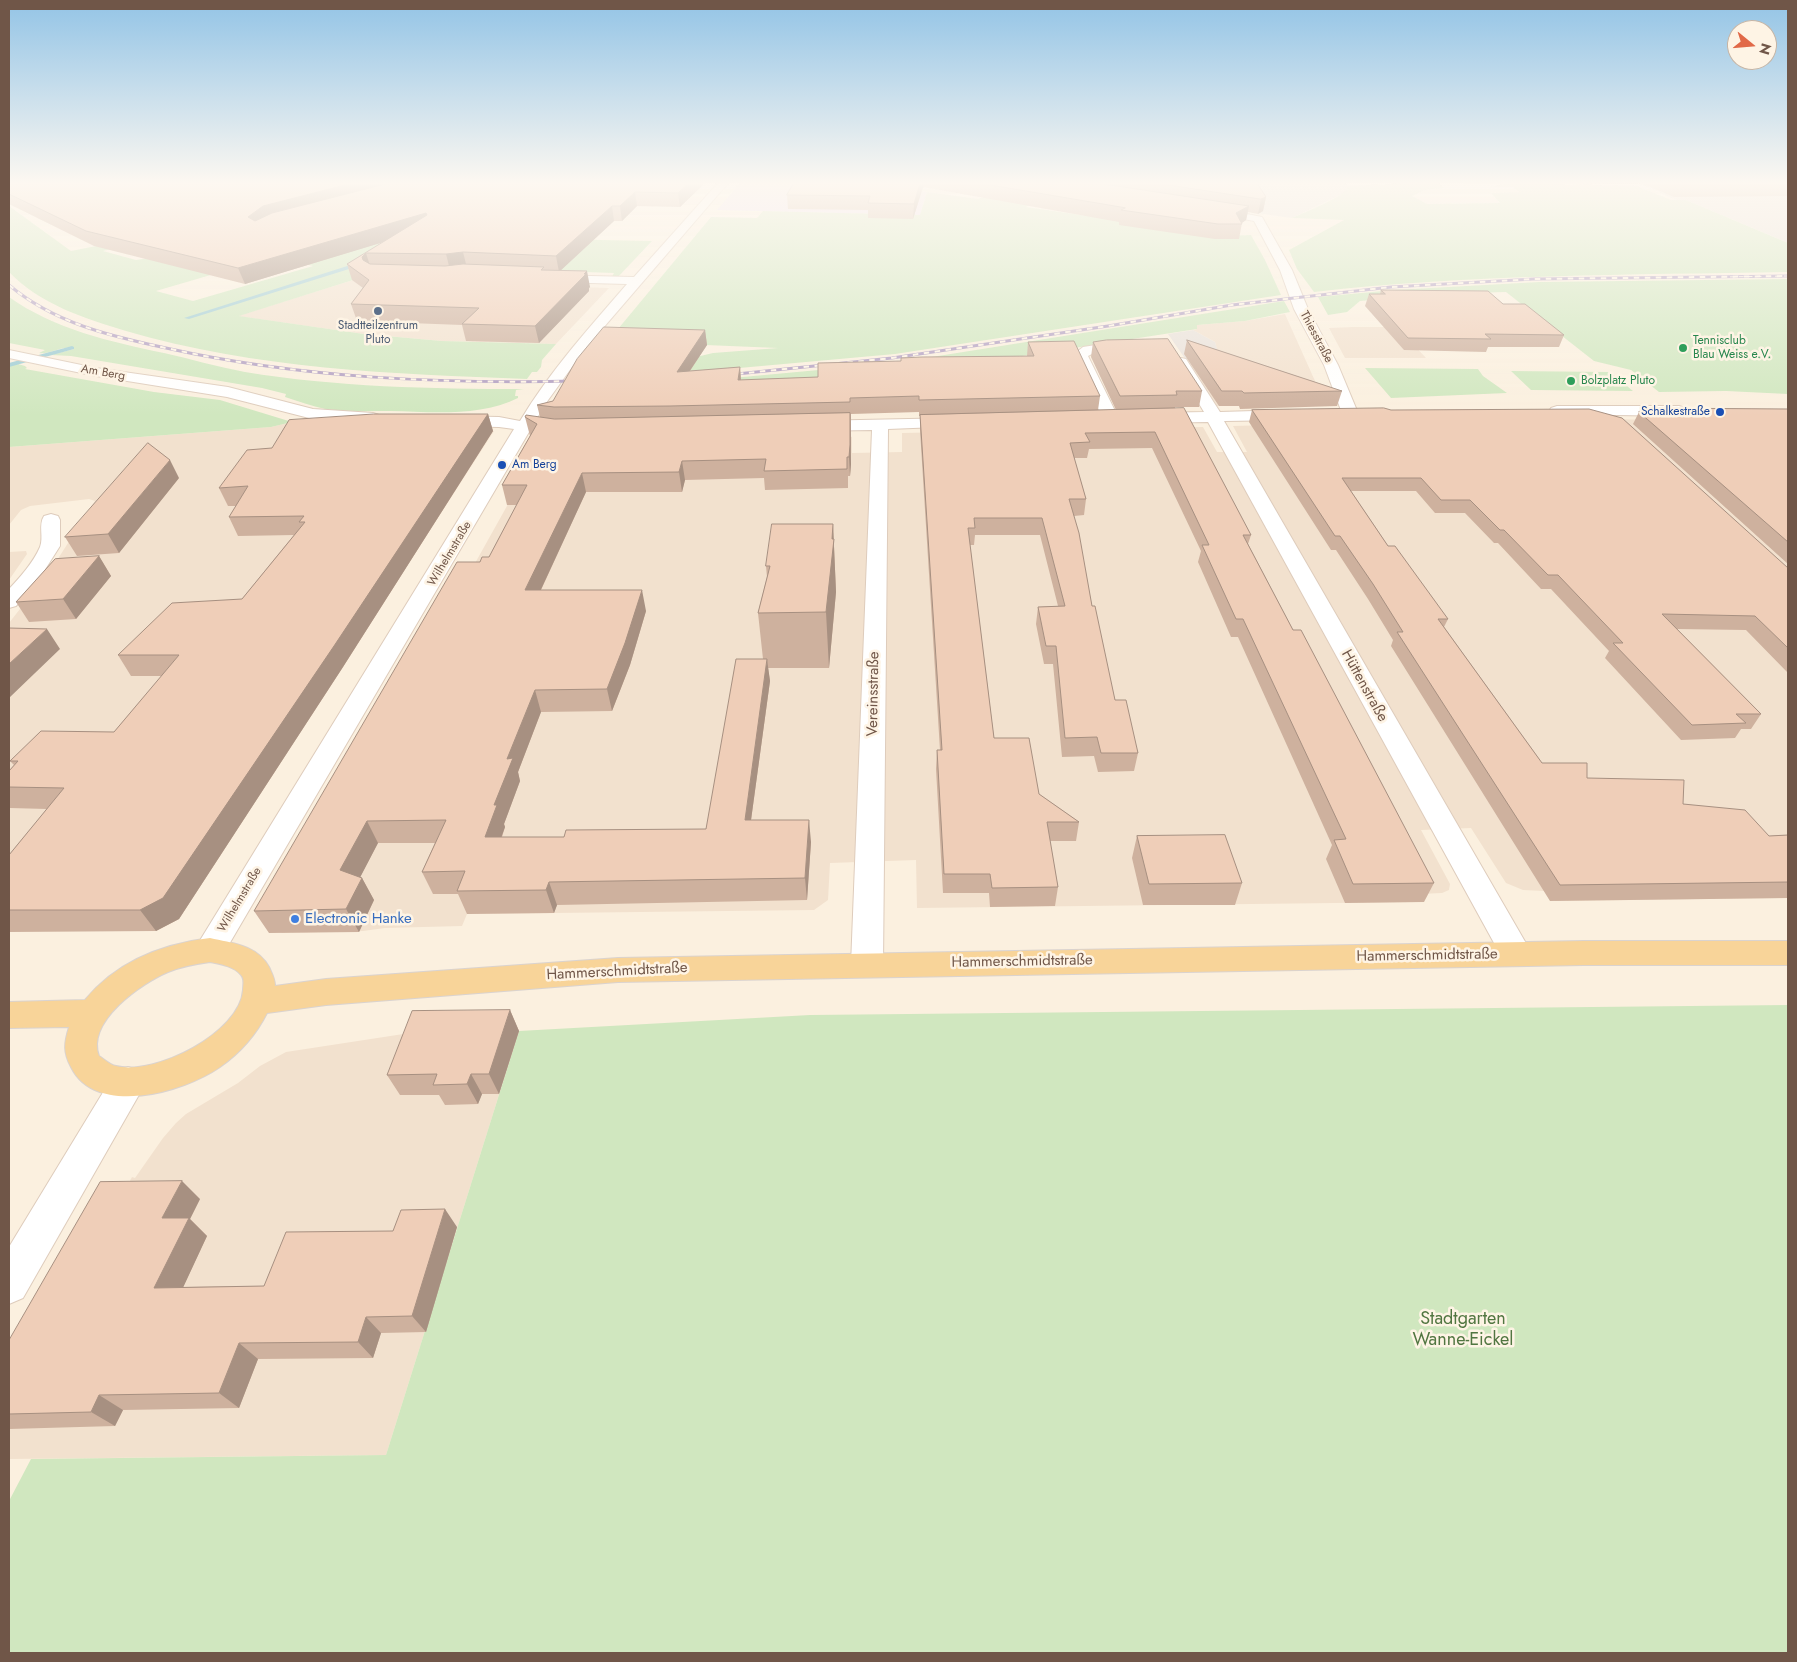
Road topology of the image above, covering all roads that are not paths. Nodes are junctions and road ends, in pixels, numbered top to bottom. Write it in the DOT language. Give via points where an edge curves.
graph roads {
  1 [pos="655,261"];
  2 [pos="1281,261"];
  3 [pos="539,278"];
  4 [pos="637,281"];
  5 [pos="1146,341"];
  6 [pos="1172,348"];
  7 [pos="15,356"];
  8 [pos="1605,410"];
  9 [pos="1538,411"];
  10 [pos="1691,412"];
  11 [pos="1331,413"];
  12 [pos="1350,413"];
  13 [pos="1369,413"];
  14 [pos="1302,414"];
  15 [pos="1214,417"];
  16 [pos="384,419"];
  17 [pos="1092,419"];
  18 [pos="1111,419"];
  19 [pos="433,420"];
  20 [pos="977,422"];
  21 [pos="880,424"];
  22 [pos="524,426"];
  23 [pos="795,426"];
  24 [pos="582,430"];
  25 [pos="1627,430"];
  26 [pos="51,520"];
  27 [pos="9,602"];
  28 [pos="210,950"];
  29 [pos="1788,953"];
  30 [pos="1516,954"];
  31 [pos="867,964"];
  32 [pos="258,1001"];
  33 [pos="92,1013"];
  34 [pos="9,1015"];
  35 [pos="128,1082"];
  36 [pos="9,1284"];
  1 -- 4 [label="street, Wilhelmstraße"];
  2 -- 12 [label="street, Thiesstraße" via="1301,309 1331,365"];
  3 -- 4 [label="street"];
  4 -- 22 [label="street, Wilhelmstraße" via="567,363"];
  5 -- 18 [label="street" via="1088,350 1080,355"];
  6 -- 15 [label="street, Hüttenstraße"];
  7 -- 16 [label="street, Am Berg" via="228,392 313,414"];
  8 -- 9 [label="street"];
  8 -- 10 [label="street"];
  8 -- 25 [label="street"];
  11 -- 12 [label="street"];
  12 -- 13 [label="street"];
  14 -- 15 [label="street"];
  15 -- 18 [label="street"];
  15 -- 30 [label="street, Hüttenstraße"];
  17 -- 18 [label="street"];
  19 -- 22 [label="street"];
  20 -- 21 [label="street"];
  21 -- 23 [label="street"];
  21 -- 31 [label="street, Vereinsstraße"];
  22 -- 24 [label="street"];
  22 -- 28 [label="street, Wilhelmstraße"];
  26 -- 27 [label="street" via="50,546 32,575"];
  28 -- 32 [label="main road" via="241,956 251,964 258,974"];
  28 -- 33 [label="main road" via="182,954 146,968 125,980"];
  29 -- 30 [label="main road, Hammerschmidtstraße"];
  30 -- 31 [label="main road, Hammerschmidtstraße"];
  31 -- 32 [label="main road, Hammerschmidtstraße" via="618,970 326,992"];
  32 -- 35 [label="main road" via="231,1040 208,1057 182,1071"];
  33 -- 34 [label="main road"];
  33 -- 35 [label="main road" via="80,1046 84,1060 93,1072 108,1079"];
  35 -- 36 [label="street"];
}
